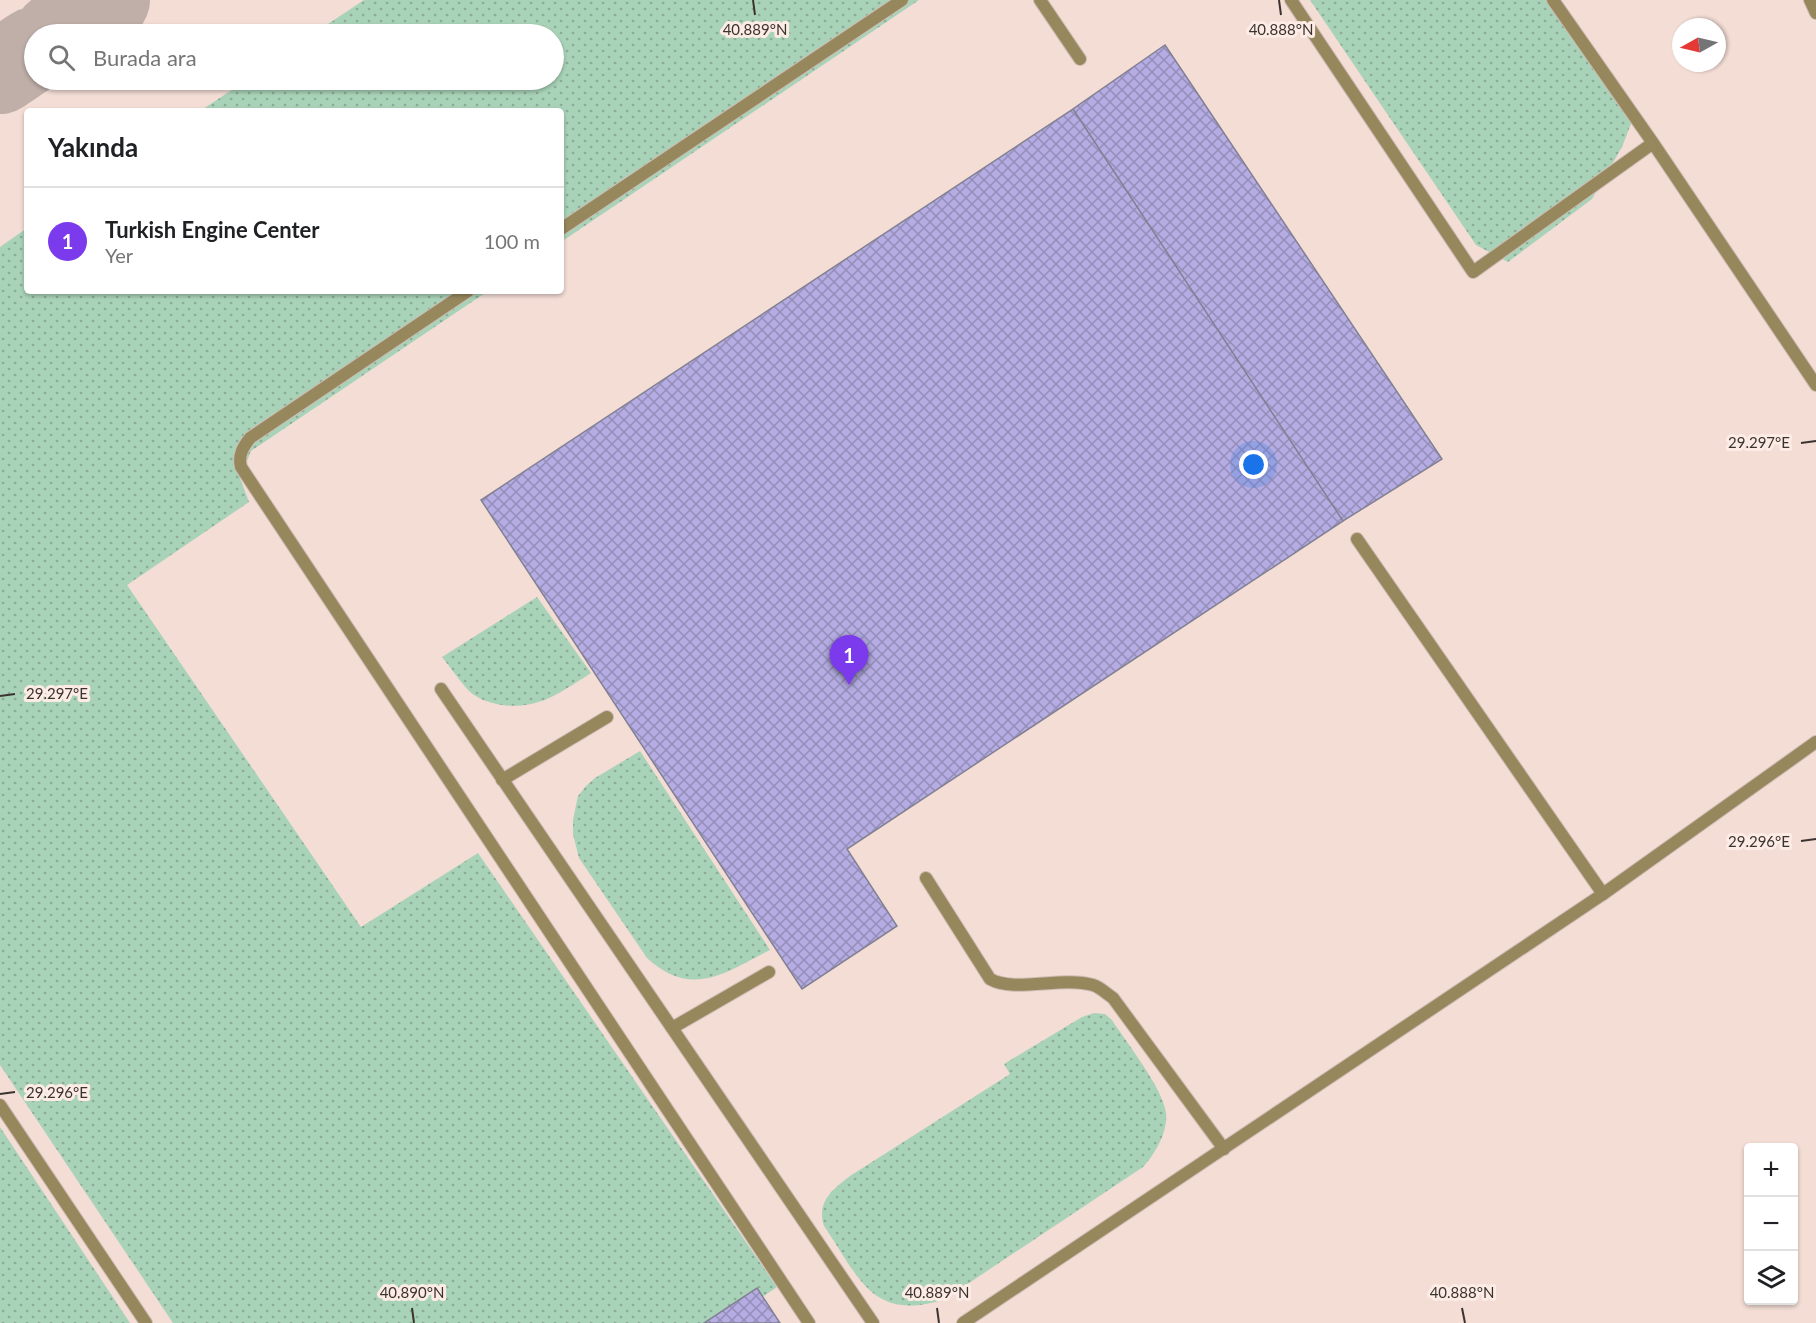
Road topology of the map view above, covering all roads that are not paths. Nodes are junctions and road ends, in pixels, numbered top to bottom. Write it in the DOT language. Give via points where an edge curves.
graph roads {
  1 [pos="902,0"];
  2 [pos="1040,0"];
  3 [pos="1291,0"];
  4 [pos="1553,0"];
  5 [pos="1810,0"];
  6 [pos="1816,14"];
  7 [pos="1080,59"];
  8 [pos="1653,143"];
  9 [pos="564,227"];
  10 [pos="464,294"];
  11 [pos="1816,385"];
  12 [pos="1357,539"];
  13 [pos="441,689"];
  14 [pos="607,717"];
  15 [pos="1816,742"];
  16 [pos="502,780"];
  17 [pos="926,878"];
  18 [pos="1603,894"];
  19 [pos="769,972"];
  20 [pos="672,1028"];
  21 [pos="0,1106"];
  22 [pos="1224,1149"];
  23 [pos="146,1323"];
  24 [pos="809,1323"];
  25 [pos="873,1323"];
  26 [pos="963,1323"];
  1 -- 9 [label="street"];
  2 -- 7 [label="street"];
  3 -- 8 [label="street" via="1473,272"];
  4 -- 8 [label="street"];
  5 -- 6 [label="street"];
  8 -- 11 [label="street"];
  10 -- 24 [label="street" via="250,438 242,449 241,467"];
  12 -- 18 [label="street"];
  13 -- 16 [label="street"];
  14 -- 16 [label="street"];
  15 -- 18 [label="street"];
  16 -- 20 [label="street"];
  17 -- 22 [label="street" via="990,979 1000,985 1071,981 1096,986 1113,998"];
  18 -- 22 [label="street"];
  19 -- 20 [label="street"];
  20 -- 25 [label="street"];
  21 -- 23 [label="street"];
  22 -- 26 [label="street"];
}
